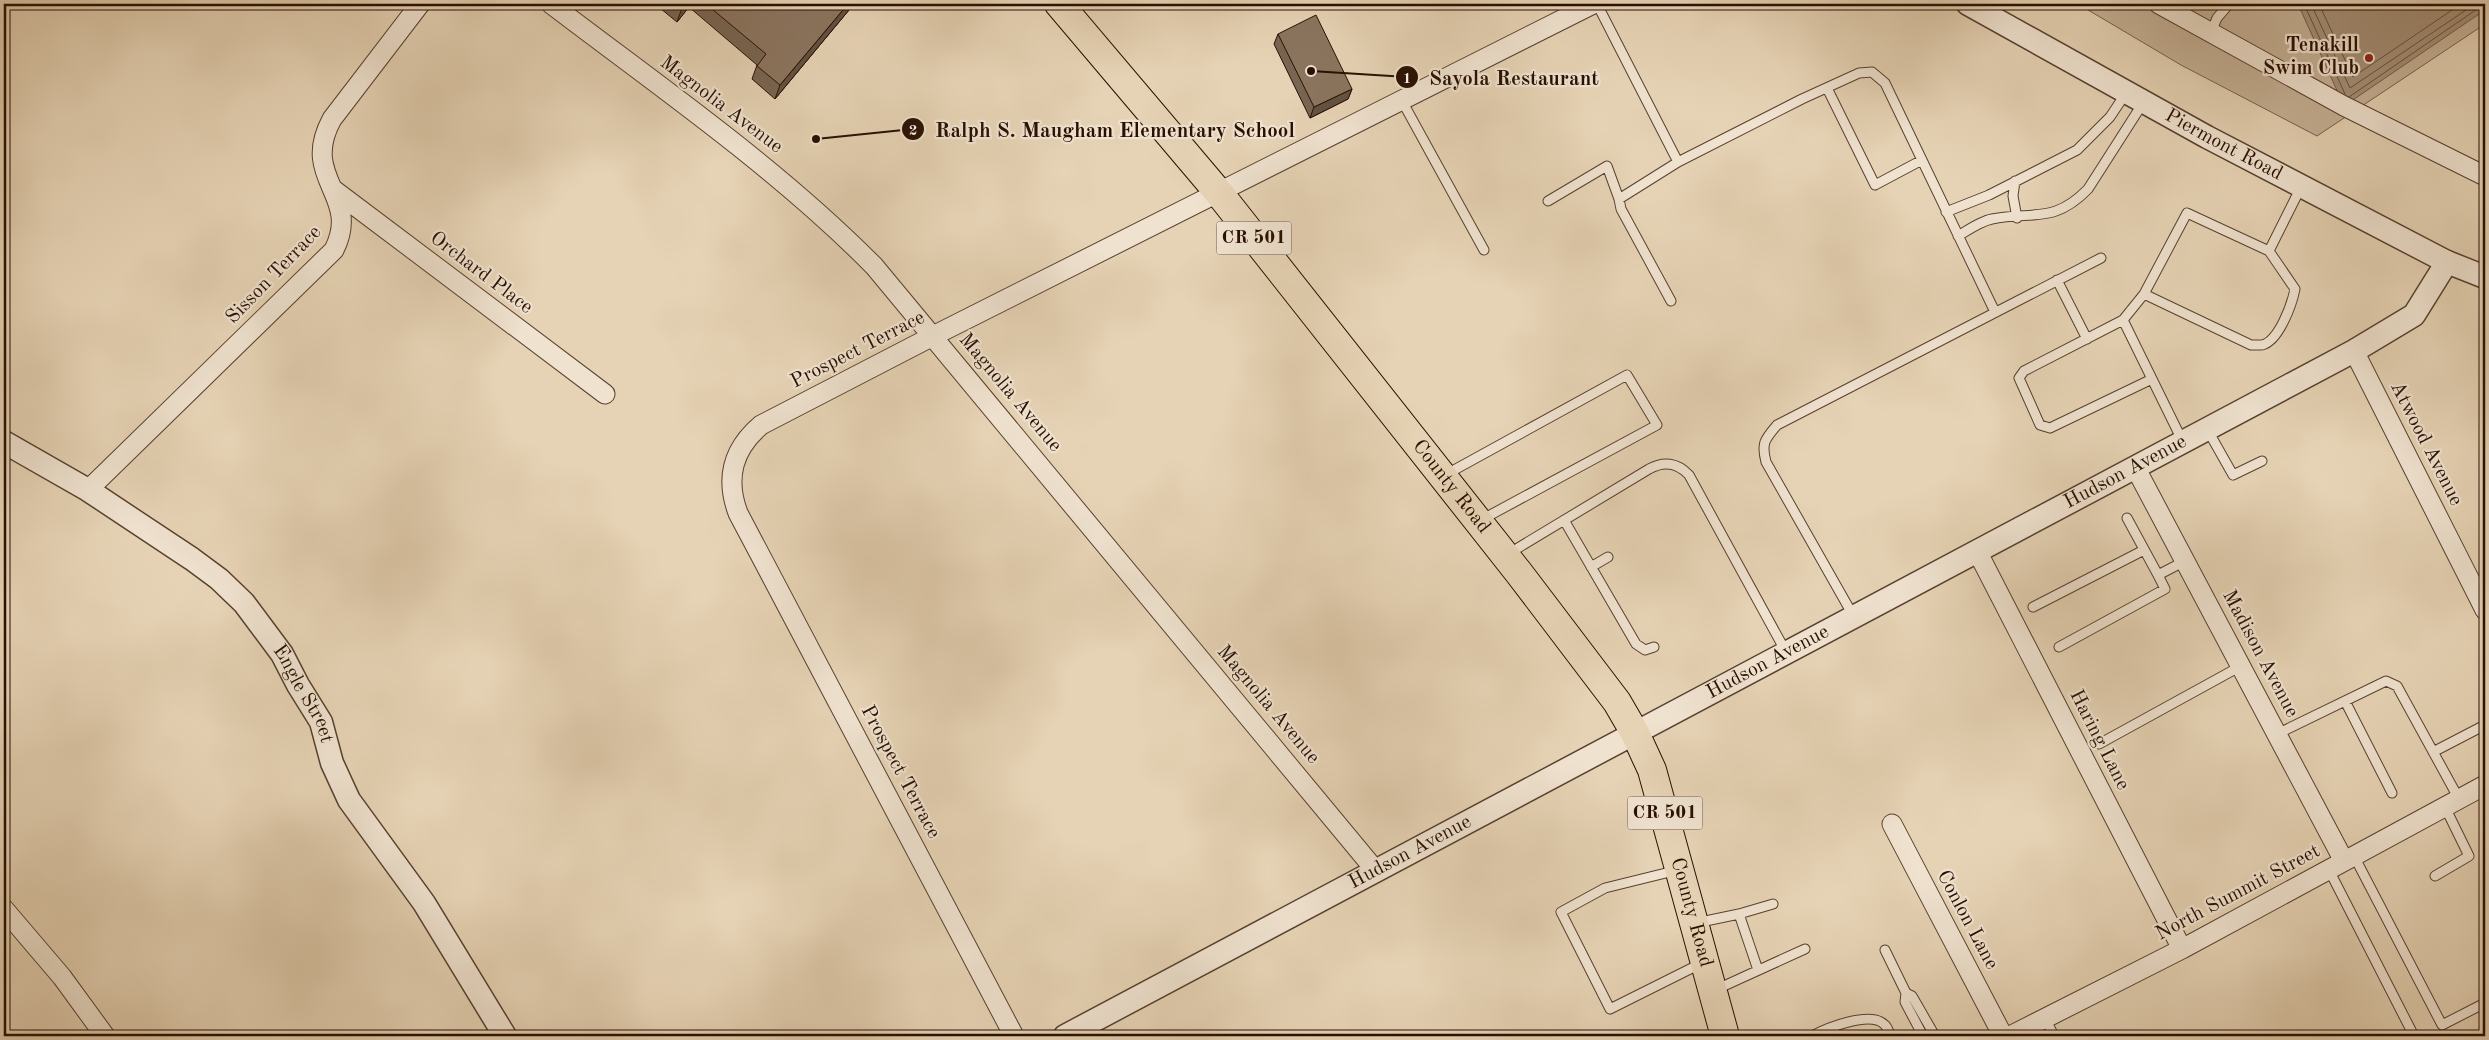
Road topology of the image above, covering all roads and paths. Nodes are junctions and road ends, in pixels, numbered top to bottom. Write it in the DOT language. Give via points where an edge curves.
graph roads {
  1 [pos="420,4"];
  2 [pos="551,4"];
  3 [pos="1059,4"];
  4 [pos="1595,4"];
  5 [pos="1968,4"];
  6 [pos="2161,4"];
  7 [pos="2229,4"];
  8 [pos="2211,32"];
  9 [pos="1827,88"];
  10 [pos="2135,98"];
  11 [pos="1402,101"];
  12 [pos="1922,160"];
  13 [pos="1678,162"];
  14 [pos="2485,176"];
  15 [pos="2016,181"];
  16 [pos="2301,186"];
  17 [pos="331,188"];
  18 [pos="1219,193"];
  19 [pos="1619,199"];
  20 [pos="1548,201"];
  21 [pos="1946,212"];
  22 [pos="2017,218"];
  23 [pos="1958,236"];
  24 [pos="1484,250"];
  25 [pos="2269,251"];
  26 [pos="2100,258"];
  27 [pos="2447,262"];
  28 [pos="2485,277"];
  29 [pos="2057,280"];
  30 [pos="2144,294"];
  31 [pos="1671,301"];
  32 [pos="1995,312"];
  33 [pos="2123,320"];
  34 [pos="933,336"];
  35 [pos="2086,339"];
  36 [pos="2354,351"];
  37 [pos="2152,379"];
  38 [pos="605,394"];
  39 [pos="2207,429"];
  40 [pos="4,442"];
  41 [pos="2183,442"];
  42 [pos="2262,461"];
  43 [pos="2135,467"];
  44 [pos="1443,477"];
  45 [pos="88,490"];
  46 [pos="2127,518"];
  47 [pos="1564,520"];
  48 [pos="1478,522"];
  49 [pos="2144,550"];
  50 [pos="1977,551"];
  51 [pos="1505,555"];
  52 [pos="1608,557"];
  53 [pos="2185,561"];
  54 [pos="1591,567"];
  55 [pos="2158,575"];
  56 [pos="2033,607"];
  57 [pos="2485,610"];
  58 [pos="1854,617"];
  59 [pos="1654,647"];
  60 [pos="2059,647"];
  61 [pos="1786,653"];
  62 [pos="2241,666"];
  63 [pos="2345,701"];
  64 [pos="2485,725"];
  65 [pos="1635,733"];
  66 [pos="2277,734"];
  67 [pos="2099,744"];
  68 [pos="2433,752"];
  69 [pos="2485,785"];
  70 [pos="2392,793"];
  71 [pos="2452,803"];
  72 [pos="1892,824"];
  73 [pos="2342,862"];
  74 [pos="1680,869"];
  75 [pos="1376,871"];
  76 [pos="2434,876"];
  77 [pos="1773,904"];
  78 [pos="4,910"];
  79 [pos="1739,914"];
  80 [pos="1694,923"];
  81 [pos="1805,949"];
  82 [pos="2182,949"];
  83 [pos="1885,950"];
  84 [pos="1705,961"];
  85 [pos="1758,970"];
  86 [pos="1713,992"];
  87 [pos="1906,993"];
  88 [pos="2485,1003"];
  89 [pos="2045,1018"];
  90 [pos="105,1036"];
  91 [pos="505,1036"];
  92 [pos="1014,1036"];
  93 [pos="1065,1036"];
  94 [pos="1725,1036"];
  95 [pos="1812,1036"];
  96 [pos="1891,1036"];
  97 [pos="1922,1036"];
  98 [pos="1935,1036"];
  99 [pos="2011,1036"];
  100 [pos="2054,1036"];
  101 [pos="2414,1036"];
  1 -- 17 [label="street, Sisson Terrace" via="324,133 320,149 322,167"];
  2 -- 34 [label="street, Magnolia Avenue" via="786,183 874,266"];
  3 -- 18 [label="main road, County Road / CR 501"];
  4 -- 11 [label="street, Prospect Terrace"];
  4 -- 13 [label="lane"];
  5 -- 10 [label="street, Piermont Road"];
  6 -- 8 [label="street"];
  7 -- 8 [label="lane" via="2217,18"];
  8 -- 14 [label="street" via="2344,106"];
  9 -- 12 [label="lane" via="1872,72 1885,83"];
  9 -- 12 [label="lane" via="1875,185"];
  9 -- 13 [label="lane"];
  10 -- 15 [label="lane" via="2110,117 2077,150"];
  10 -- 16 [label="street, Piermont Road"];
  10 -- 22 [label="lane" via="2088,189 2076,201 2049,214"];
  11 -- 18 [label="street, Prospect Terrace"];
  11 -- 24 [label="lane"];
  12 -- 21 [label="lane"];
  13 -- 19 [label="lane"];
  15 -- 21 [label="lane"];
  15 -- 22 [label="lane" via="2013,196"];
  16 -- 25 [label="lane"];
  16 -- 27 [label="street, Piermont Road"];
  17 -- 38 [label="street, Orchard Place"];
  17 -- 45 [label="street, Sisson Terrace" via="341,209 343,224 334,250"];
  18 -- 34 [label="street, Prospect Terrace"];
  18 -- 44 [label="main road, County Road / CR 501"];
  19 -- 20 [label="lane" via="1607,166"];
  19 -- 31 [label="lane" via="1621,209"];
  21 -- 23 [label="lane"];
  22 -- 23 [label="lane" via="1991,219"];
  23 -- 32 [label="lane"];
  25 -- 30 [label="lane" via="2187,212"];
  25 -- 30 [label="lane" via="2295,289 2291,305 2273,338 2263,345 2250,345"];
  26 -- 29 [label="lane"];
  27 -- 28 [label="street, Piermont Road"];
  27 -- 36 [label="street, Hudson Avenue" via="2414,315"];
  29 -- 32 [label="lane"];
  29 -- 35 [label="lane"];
  30 -- 33 [label="lane"];
  32 -- 58 [label="lane" via="1777,425 1765,440 1762,449 1766,462"];
  33 -- 35 [label="lane"];
  33 -- 37 [label="lane"];
  34 -- 75 [label="street, Magnolia Avenue"];
  34 -- 92 [label="street, Prospect Terrace" via="761,425 739,450 730,481 732,497 747,530"];
  35 -- 37 [label="lane" via="2024,372 2019,378 2040,426 2050,428"];
  36 -- 39 [label="street, Hudson Avenue"];
  36 -- 57 [label="street, Atwood Avenue"];
  37 -- 41 [label="lane"];
  39 -- 41 [label="street, Hudson Avenue"];
  39 -- 42 [label="lane" via="2233,475"];
  40 -- 45 [label="street, Engle Street"];
  41 -- 43 [label="street, Hudson Avenue"];
  43 -- 50 [label="street, Hudson Avenue"];
  43 -- 53 [label="street, Madison Avenue"];
  44 -- 48 [label="main road, County Road / CR 501"];
  44 -- 48 [label="lane" via="1627,375 1658,425"];
  45 -- 91 [label="street, Engle Street" via="220,579 266,629 321,722 332,763 349,800 424,903"];
  46 -- 49 [label="lane"];
  47 -- 51 [label="lane"];
  47 -- 54 [label="lane"];
  47 -- 61 [label="lane" via="1658,464 1676,465 1683,469"];
  48 -- 51 [label="main road, County Road / CR 501"];
  49 -- 55 [label="lane"];
  49 -- 56 [label="lane"];
  50 -- 58 [label="street, Hudson Avenue"];
  50 -- 82 [label="street, Haring Lane"];
  51 -- 65 [label="main road, County Road / CR 501" via="1617,702"];
  52 -- 54 [label="lane"];
  53 -- 55 [label="lane"];
  53 -- 62 [label="street, Madison Avenue"];
  54 -- 59 [label="lane" via="1636,644 1645,650"];
  55 -- 60 [label="lane" via="2165,589"];
  58 -- 61 [label="street, Hudson Avenue"];
  61 -- 65 [label="street, Hudson Avenue"];
  62 -- 66 [label="street, Madison Avenue"];
  62 -- 67 [label="lane"];
  63 -- 66 [label="lane"];
  63 -- 68 [label="lane" via="2386,681 2397,686"];
  63 -- 70 [label="lane"];
  64 -- 68 [label="lane"];
  65 -- 74 [label="main road, County Road / CR 501" via="1652,770"];
  65 -- 75 [label="street, Hudson Avenue"];
  66 -- 73 [label="street, Madison Avenue"];
  68 -- 71 [label="lane"];
  69 -- 71 [label="street, North Summit Street"];
  71 -- 73 [label="street, North Summit Street"];
  71 -- 76 [label="lane" via="2469,856"];
  72 -- 99 [label="street, Conlon Lane"];
  73 -- 82 [label="street, North Summit Street"];
  73 -- 88 [label="lane" via="2442,1025"];
  73 -- 101 [label="lane"];
  74 -- 80 [label="main road, County Road / CR 501"];
  74 -- 84 [label="lane" via="1605,888 1561,912 1610,1009"];
  75 -- 93 [label="street, Hudson Avenue"];
  77 -- 79 [label="lane"];
  78 -- 90 [label="street" via="62,977"];
  79 -- 80 [label="lane"];
  79 -- 85 [label="lane"];
  80 -- 84 [label="main road, County Road / CR 501"];
  81 -- 85 [label="lane"];
  82 -- 89 [label="street, North Summit Street"];
  83 -- 87 [label="lane"];
  84 -- 86 [label="main road, County Road / CR 501"];
  85 -- 86 [label="lane"];
  86 -- 94 [label="main road, County Road / CR 501"];
  87 -- 97 [label="lane" via="1905,1002"];
  87 -- 98 [label="lane" via="1912,996"];
  89 -- 99 [label="street, North Summit Street"];
  89 -- 100 [label="lane"];
  95 -- 96 [label="lane" via="1840,1024 1874,1020 1885,1025"];
}
